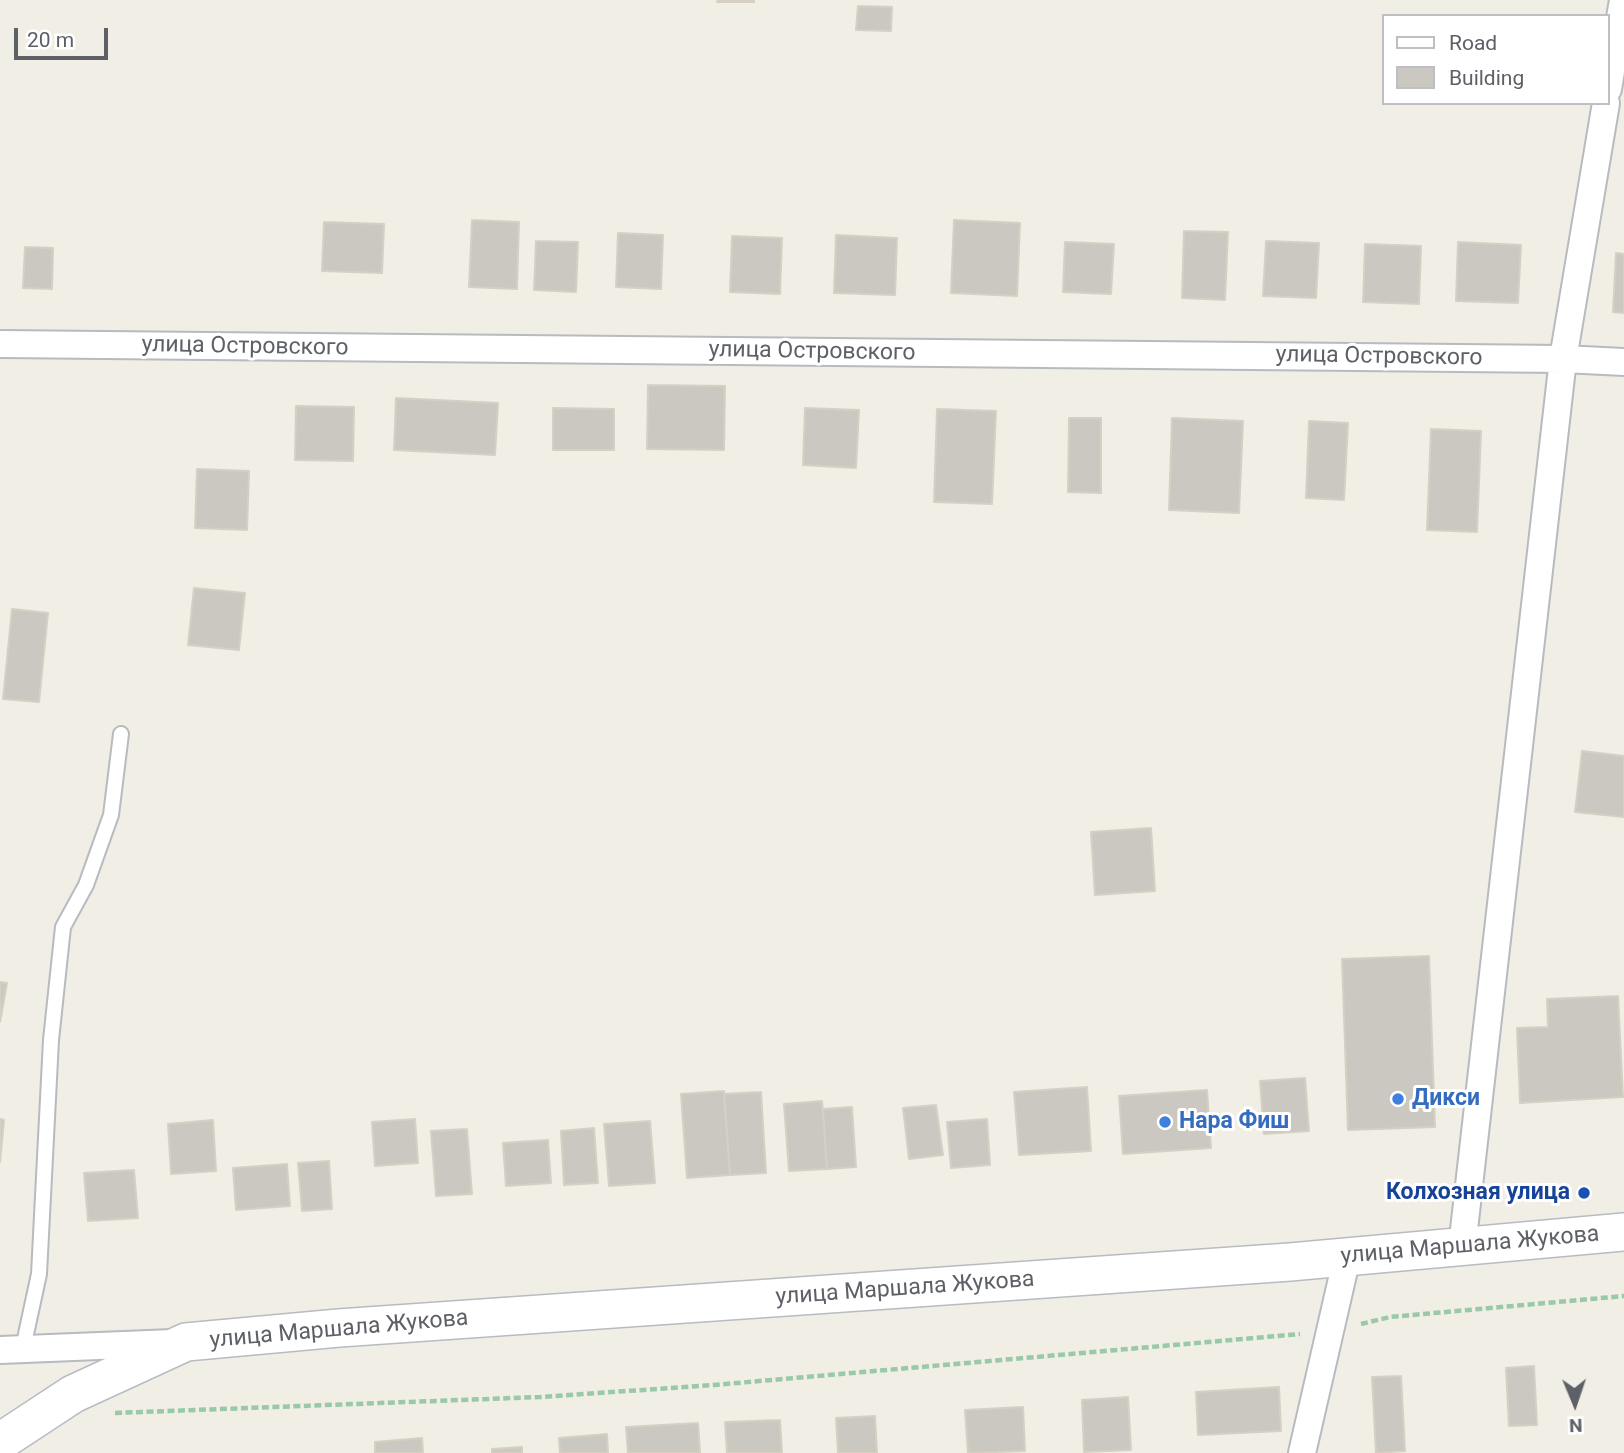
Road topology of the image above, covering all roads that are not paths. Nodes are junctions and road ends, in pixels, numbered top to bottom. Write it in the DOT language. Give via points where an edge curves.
graph roads {
  1 [pos="1623,0"];
  2 [pos="1610,77"];
  3 [pos="1606,105"];
  4 [pos="0,344"];
  5 [pos="1563,359"];
  6 [pos="1624,362"];
  7 [pos="121,734"];
  8 [pos="1624,1232"];
  9 [pos="1462,1247"];
  10 [pos="1348,1257"];
  11 [pos="186,1342"];
  12 [pos="11,1349"];
  13 [pos="0,1442"];
  14 [pos="1302,1453"];
  1 -- 2 [label="street"];
  3 -- 5 [label="street"];
  4 -- 5 [label="street, улица Островского"];
  5 -- 6 [label="street, улица Островского"];
  5 -- 9 [label="street"];
  7 -- 12 [label="lane" via="111,815 86,885 63,928 51,1040 39,1275"];
  8 -- 9 [label="main road, улица Маршала Жукова"];
  9 -- 10 [label="main road, улица Маршала Жукова"];
  10 -- 11 [label="main road, улица Маршала Жукова"];
  10 -- 14 [label="street"];
  11 -- 12 [label="street, улица Маршала Жукова"];
  11 -- 13 [label="main road, улица Маршала Жукова" via="73,1394"];
}
